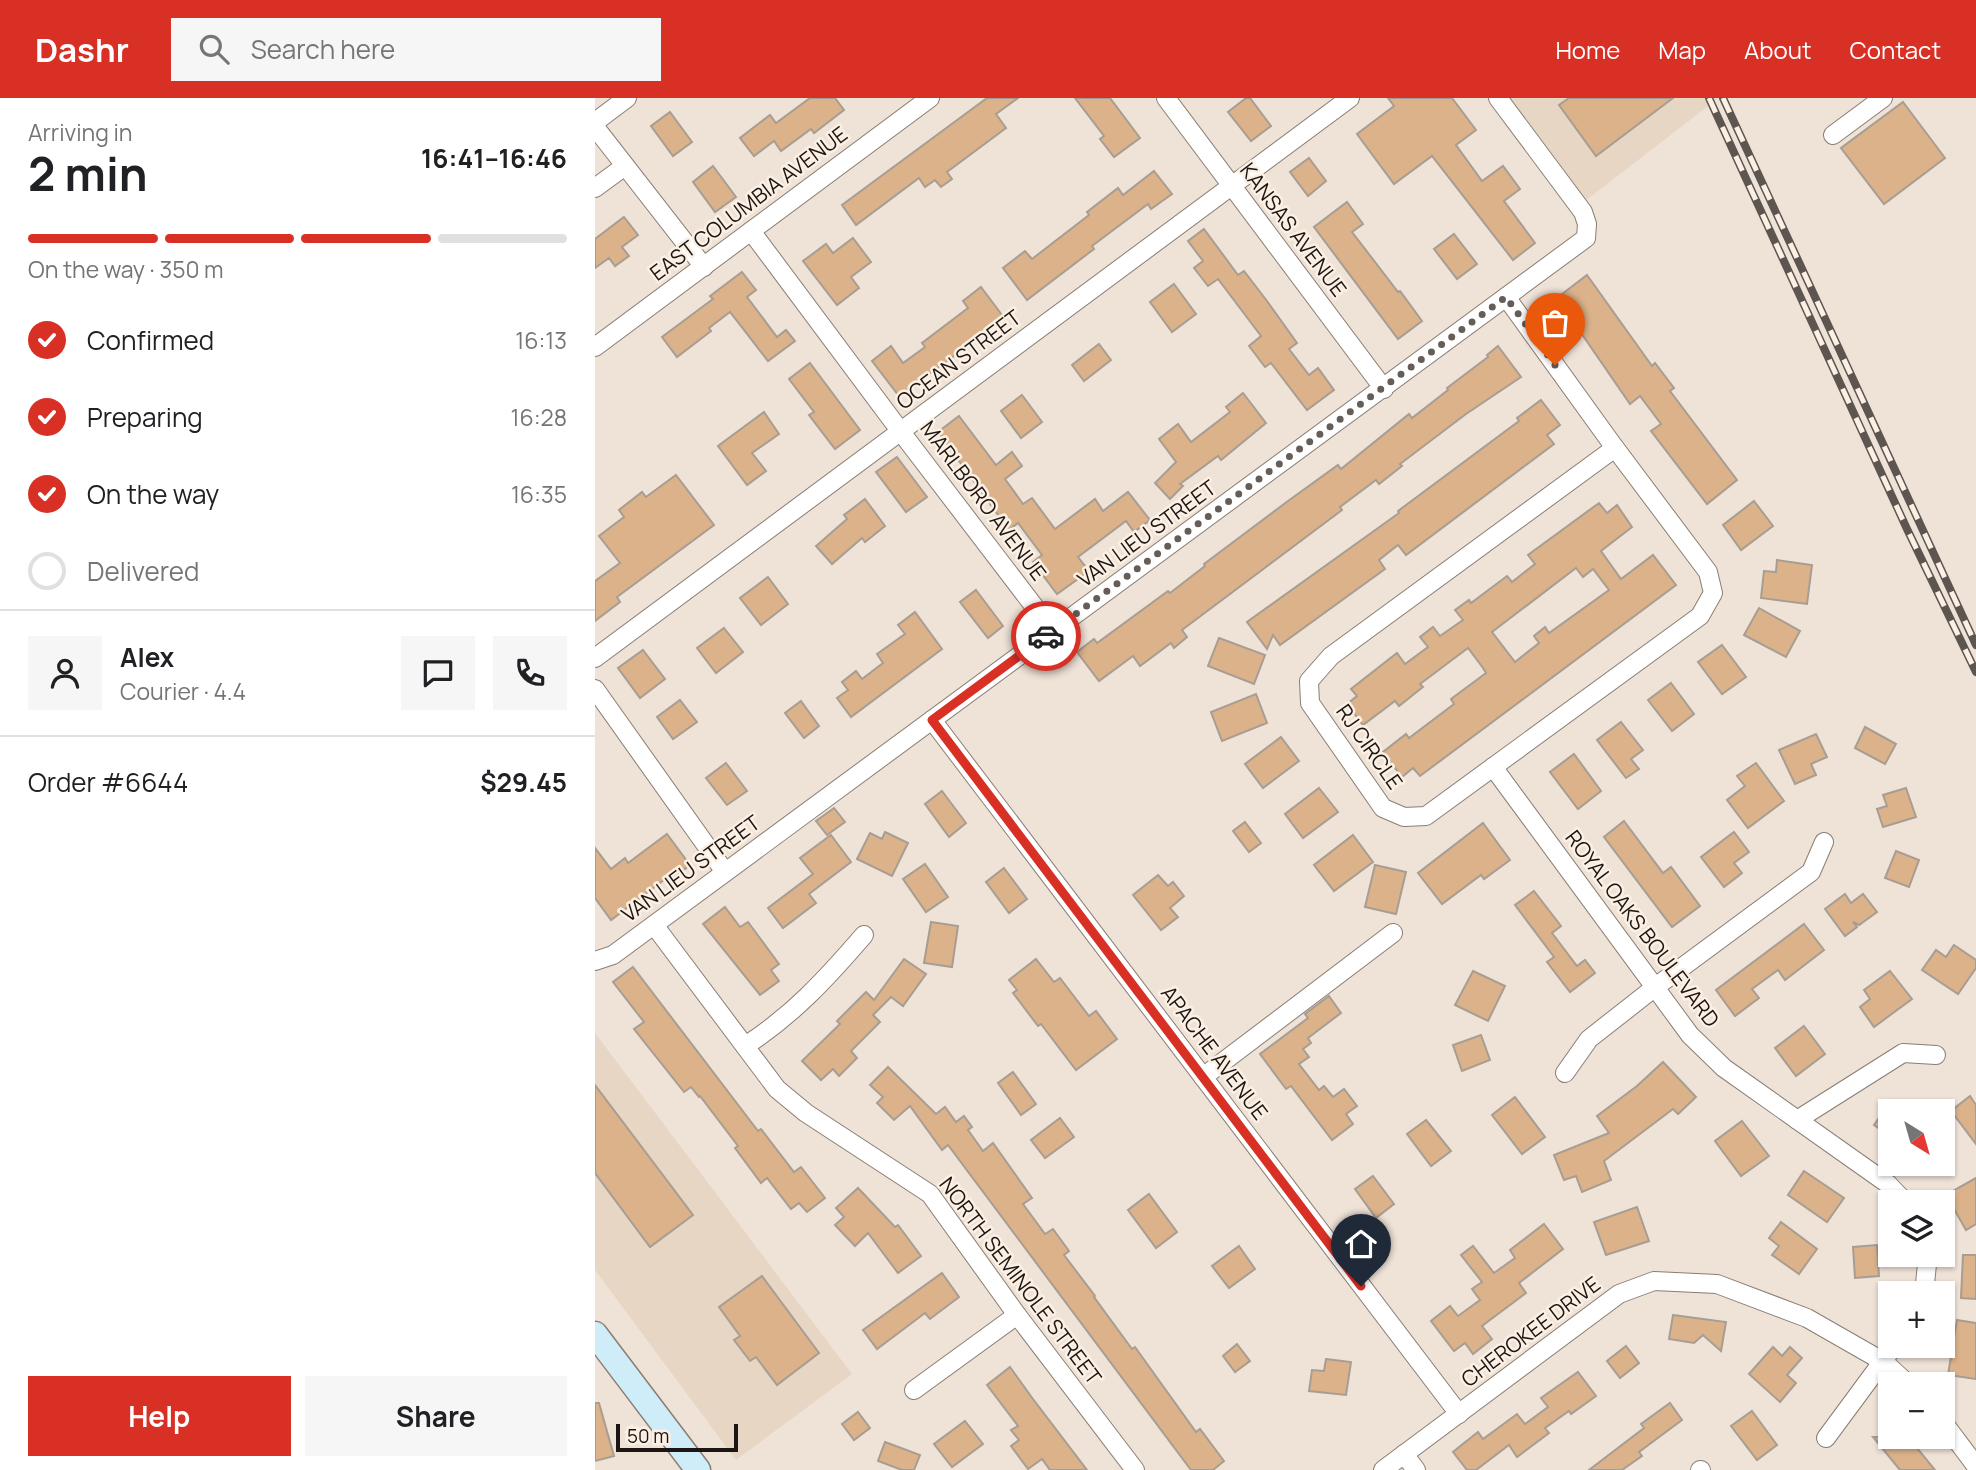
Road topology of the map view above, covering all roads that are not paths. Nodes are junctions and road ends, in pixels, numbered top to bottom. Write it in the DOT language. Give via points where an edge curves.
graph roads {
  1 [pos="627,98"];
  2 [pos="930,98"];
  3 [pos="1166,98"];
  4 [pos="1350,98"];
  5 [pos="1498,98"];
  6 [pos="1883,98"];
  7 [pos="595,124"];
  8 [pos="1833,135"];
  9 [pos="625,166"];
  10 [pos="1231,185"];
  11 [pos="595,188"];
  12 [pos="751,231"];
  13 [pos="704,267"];
  14 [pos="1506,297"];
  15 [pos="595,347"];
  16 [pos="1384,388"];
  17 [pos="901,432"];
  18 [pos="1615,447"];
  19 [pos="1053,631"];
  20 [pos="595,658"];
  21 [pos="595,688"];
  22 [pos="932,720"];
  23 [pos="1493,767"];
  24 [pos="1825,842"];
  25 [pos="725,872"];
  26 [pos="654,925"];
  27 [pos="1393,933"];
  28 [pos="864,935"];
  29 [pos="595,961"];
  30 [pos="1654,988"];
  31 [pos="745,1046"];
  32 [pos="1936,1055"];
  33 [pos="1565,1073"];
  34 [pos="1203,1077"];
  35 [pos="1797,1120"];
  36 [pos="1894,1190"];
  37 [pos="1017,1315"];
  38 [pos="595,1334"];
  39 [pos="1886,1358"];
  40 [pos="1884,1362"];
  41 [pos="1894,1372"];
  42 [pos="913,1390"];
  43 [pos="1459,1414"];
  44 [pos="1826,1438"];
  45 [pos="1955,1438"];
  46 [pos="1404,1454"];
  47 [pos="1976,1466"];
  48 [pos="698,1470"];
  49 [pos="1135,1470"];
  50 [pos="1383,1470"];
  51 [pos="1416,1470"];
  1 -- 7 [label="street"];
  2 -- 12 [label="street, EAST COLUMBIA AVENUE"];
  3 -- 10 [label="street, KANSAS AVENUE"];
  4 -- 10 [label="street, OCEAN STREET"];
  5 -- 14 [label="street, VAN LIEU STREET" via="1583,212 1587,224 1586,238"];
  6 -- 8 [label="street"];
  7 -- 9 [label="street"];
  9 -- 11 [label="street"];
  9 -- 13 [label="street"];
  10 -- 16 [label="street, KANSAS AVENUE"];
  10 -- 17 [label="street, OCEAN STREET"];
  12 -- 13 [label="street, EAST COLUMBIA AVENUE"];
  12 -- 17 [label="street, MARLBORO AVENUE"];
  13 -- 15 [label="street, EAST COLUMBIA AVENUE"];
  14 -- 16 [label="street, VAN LIEU STREET"];
  14 -- 18 [label="street, RJ CIRCLE"];
  16 -- 19 [label="street, VAN LIEU STREET"];
  17 -- 19 [label="street, MARLBORO AVENUE"];
  17 -- 20 [label="street, OCEAN STREET"];
  18 -- 23 [label="street, RJ CIRCLE" via="1708,572 1713,593 1700,616"];
  18 -- 23 [label="street, RJ CIRCLE" via="1331,656 1309,681 1310,703 1383,808 1405,817 1426,816"];
  19 -- 22 [label="street, VAN LIEU STREET"];
  21 -- 25 [label="street"];
  22 -- 25 [label="street, VAN LIEU STREET"];
  22 -- 34 [label="street, APACHE AVENUE"];
  23 -- 30 [label="street, ROYAL OAKS BOULEVARD"];
  24 -- 30 [label="street" via="1811,872"];
  25 -- 26 [label="street, VAN LIEU STREET"];
  26 -- 29 [label="street, VAN LIEU STREET" via="613,955"];
  26 -- 31 [label="street, NORTH SEMINOLE STREET"];
  27 -- 34 [label="street"];
  28 -- 31 [label="street" via="778,1025"];
  30 -- 33 [label="street" via="1589,1039"];
  30 -- 35 [label="street, ROYAL OAKS BOULEVARD" via="1690,1035 1724,1068"];
  31 -- 37 [label="street, NORTH SEMINOLE STREET" via="777,1089 806,1113 930,1194"];
  32 -- 35 [label="street" via="1903,1053"];
  34 -- 43 [label="street, APACHE AVENUE"];
  35 -- 36 [label="street, ROYAL OAKS BOULEVARD"];
  37 -- 42 [label="street"];
  37 -- 49 [label="street, NORTH SEMINOLE STREET"];
  38 -- 48 [label="main road"];
  39 -- 40 [label="street"];
  40 -- 41 [label="street, CHEROKEE DRIVE"];
  40 -- 43 [label="street, CHEROKEE DRIVE" via="1807,1318 1717,1284 1654,1281 1619,1294"];
  40 -- 44 [label="street"];
  43 -- 46 [label="street, CHEROKEE DRIVE"];
  45 -- 47 [label="street"];
  46 -- 50 [label="street, CHEROKEE DRIVE"];
  46 -- 51 [label="street"];
}
